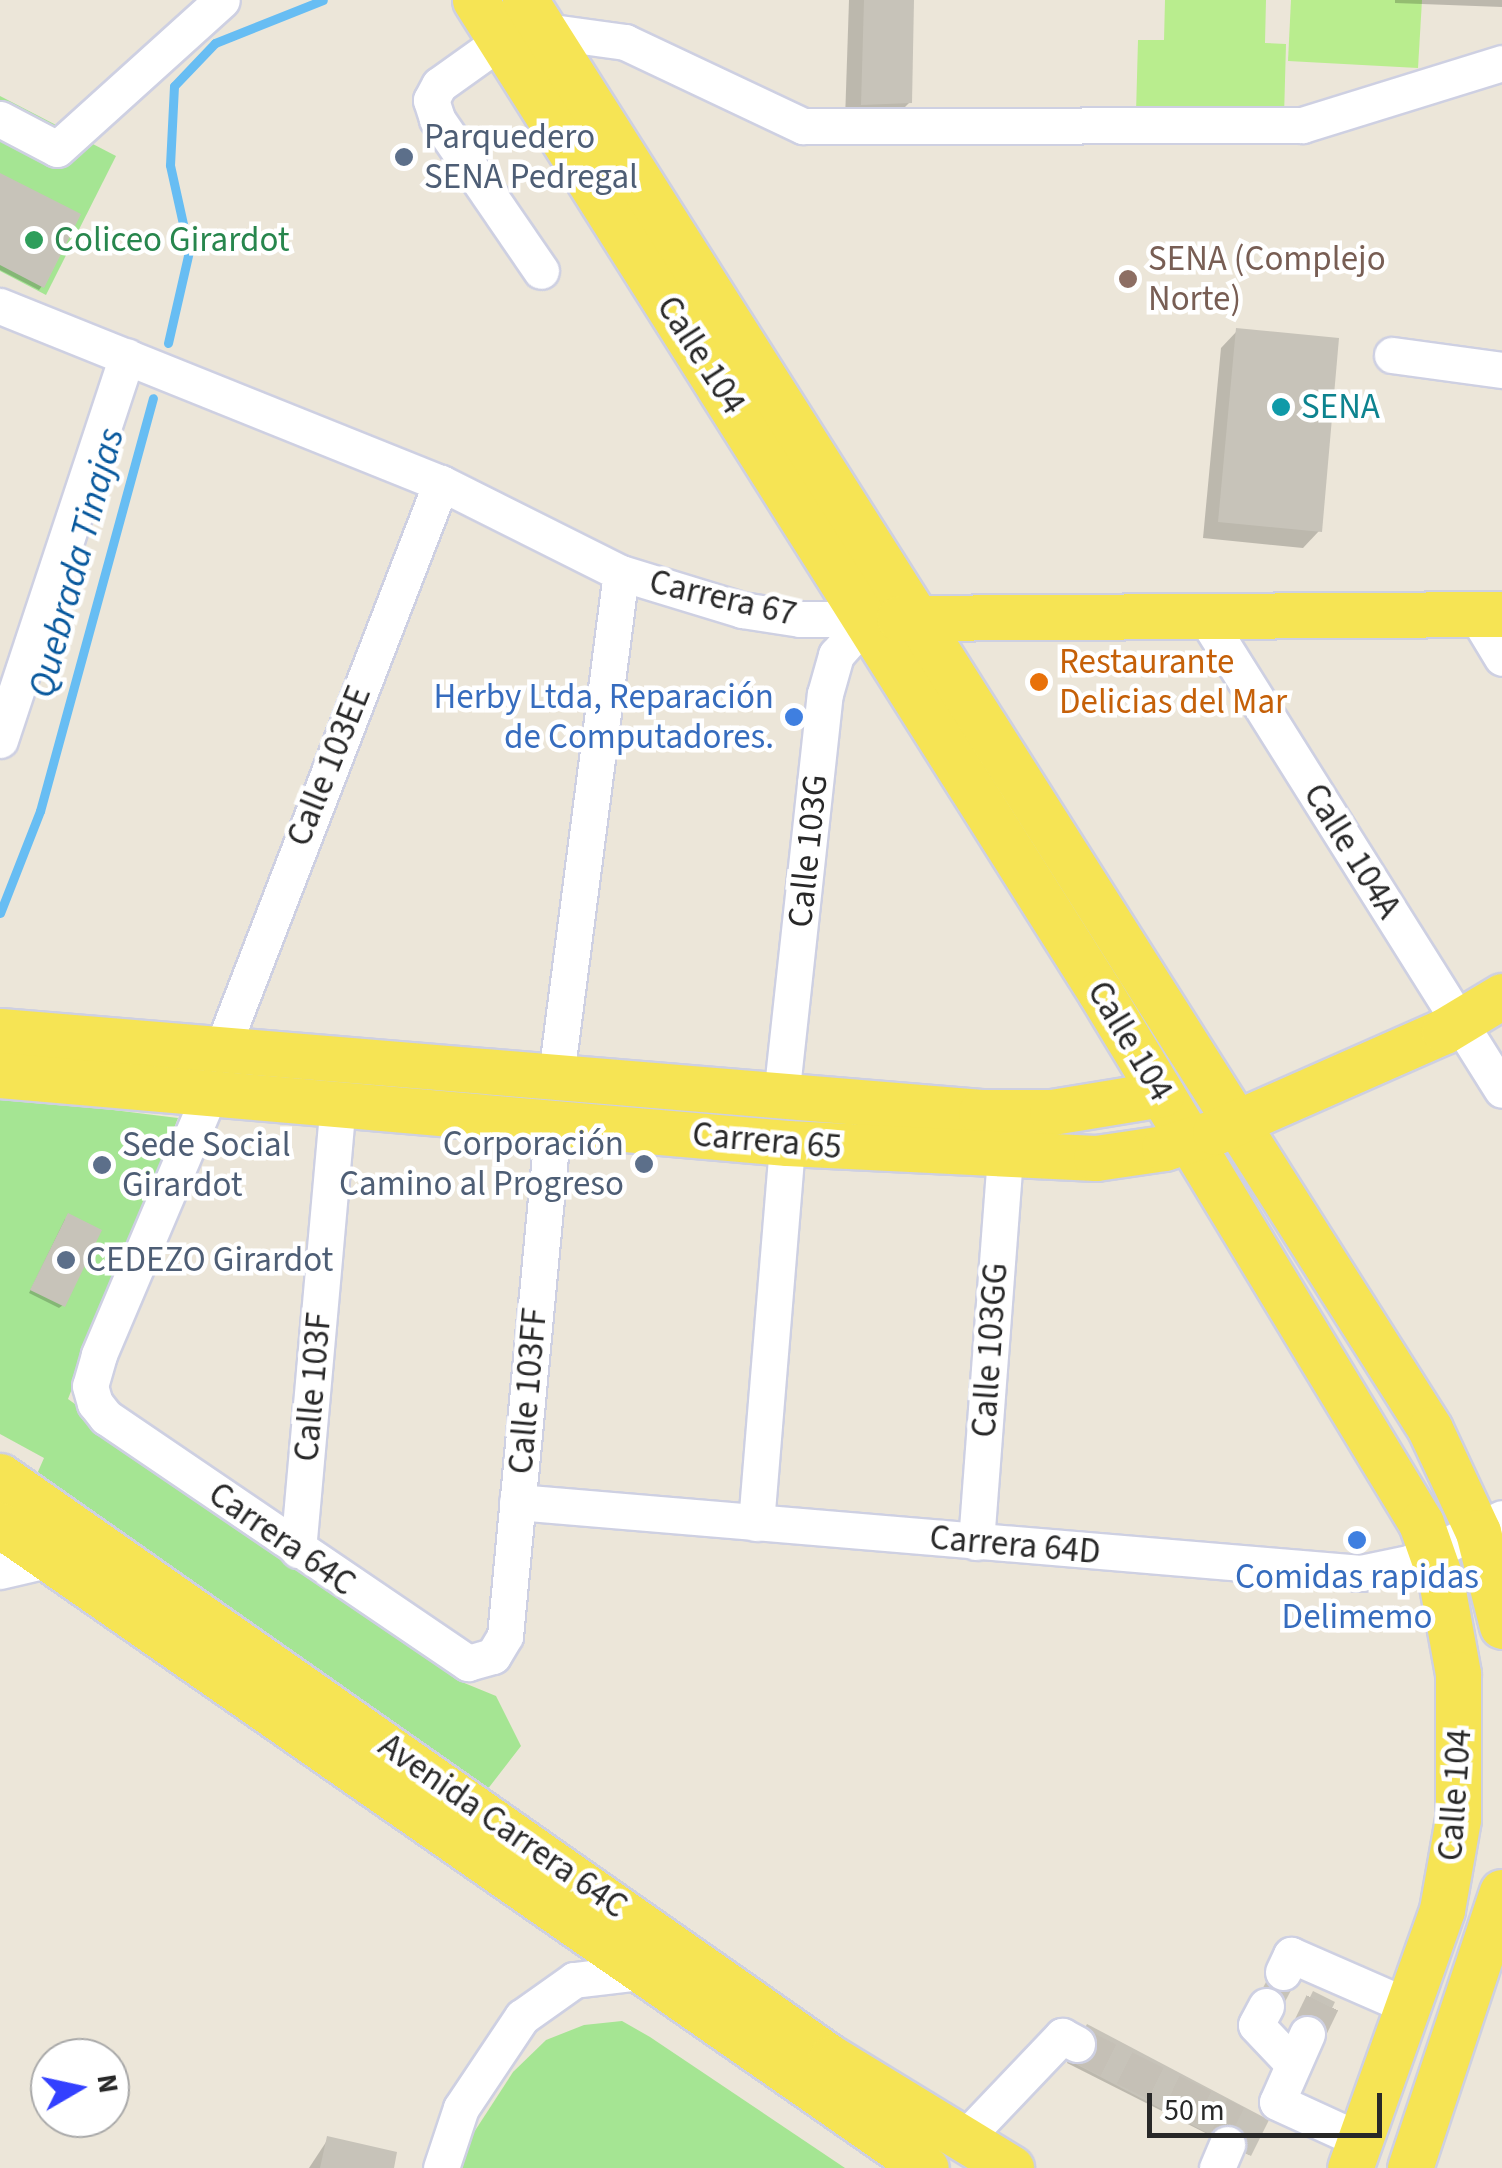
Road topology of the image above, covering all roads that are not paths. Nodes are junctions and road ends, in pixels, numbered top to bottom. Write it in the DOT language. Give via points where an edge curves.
graph roads {
  1 [pos="222,0"];
  2 [pos="475,0"];
  3 [pos="524,24"];
  4 [pos="1502,63"];
  5 [pos="0,119"];
  6 [pos="541,270"];
  7 [pos="0,306"];
  8 [pos="1392,355"];
  9 [pos="127,356"];
  10 [pos="1502,370"];
  11 [pos="441,483"];
  12 [pos="621,573"];
  13 [pos="1202,612"];
  14 [pos="1489,614"];
  15 [pos="921,617"];
  16 [pos="868,619"];
  17 [pos="1502,658"];
  18 [pos="0,740"];
  19 [pos="1502,996"];
  20 [pos="1460,1023"];
  21 [pos="0,1031"];
  22 [pos="221,1050"];
  23 [pos="0,1075"];
  24 [pos="556,1076"];
  25 [pos="1210,1079"];
  26 [pos="1502,1090"];
  27 [pos="210,1093"];
  28 [pos="1162,1094"];
  29 [pos="781,1097"];
  30 [pos="338,1104"];
  31 [pos="1238,1122"];
  32 [pos="552,1123"];
  33 [pos="1190,1141"];
  34 [pos="787,1143"];
  35 [pos="1005,1158"];
  36 [pos="0,1476"];
  37 [pos="517,1502"];
  38 [pos="756,1523"];
  39 [pos="0,1525"];
  40 [pos="1490,1525"];
  41 [pos="976,1542"];
  42 [pos="298,1550"];
  43 [pos="1432,1554"];
  44 [pos="51,1559"];
  45 [pos="0,1571"];
  46 [pos="1502,1626"];
  47 [pos="493,1656"];
  48 [pos="1502,1892"];
  49 [pos="640,1972"];
  50 [pos="1283,1972"];
  51 [pos="1266,2006"];
  52 [pos="1408,2006"];
  53 [pos="1076,2044"];
  54 [pos="963,2140"];
  55 [pos="1355,2154"];
  56 [pos="441,2168"];
  57 [pos="926,2168"];
  58 [pos="1011,2168"];
  59 [pos="1410,2168"];
  1 -- 5 [label="street" via="58,149"];
  2 -- 3 [label="main road, Calle 104"];
  3 -- 4 [label="street" via="625,42 803,126 1302,126"];
  3 -- 6 [label="street" via="438,85 431,100 437,119"];
  3 -- 15 [label="main road, Calle 104"];
  3 -- 16 [label="main road, Calle 104"];
  7 -- 9 [label="street, Carrera 67"];
  8 -- 10 [label="street"];
  9 -- 11 [label="street, Carrera 67"];
  9 -- 18 [label="street"];
  11 -- 12 [label="street, Carrera 67"];
  11 -- 22 [label="street, Calle 103EE"];
  12 -- 16 [label="street, Carrera 67" via="742,610"];
  12 -- 24 [label="street"];
  13 -- 14 [label="main road, Carrera 67"];
  13 -- 15 [label="main road, Carrera 67"];
  13 -- 20 [label="street, Calle 104A"];
  14 -- 17 [label="street"];
  15 -- 16 [label="main road, Carrera 67"];
  15 -- 25 [label="main road, Calle 104"];
  16 -- 28 [label="main road, Calle 104"];
  16 -- 29 [label="street, Calle 103G" via="836,655 824,694"];
  19 -- 20 [label="main road, Carrera 65"];
  20 -- 26 [label="street, Calle 104A"];
  20 -- 31 [label="main road, Carrera 65"];
  21 -- 22 [label="main road, Carrera 65"];
  22 -- 24 [label="main road, Carrera 65"];
  23 -- 27 [label="main road, Carrera 65"];
  24 -- 29 [label="main road, Carrera 65"];
  25 -- 28 [label="street, Carrera 65"];
  25 -- 31 [label="main road, Calle 104"];
  27 -- 30 [label="main road, Carrera 65"];
  27 -- 42 [label="street, Carrera 64C" via="90,1386 106,1417"];
  28 -- 29 [label="main road, Carrera 65" via="1018,1112"];
  28 -- 33 [label="main road, Calle 104"];
  30 -- 32 [label="main road, Carrera 65"];
  30 -- 42 [label="street, Calle 103F"];
  31 -- 33 [label="main road, Carrera 65"];
  31 -- 40 [label="main road, Calle 104"];
  32 -- 34 [label="main road, Carrera 65"];
  32 -- 37 [label="street, Calle 103FF"];
  33 -- 35 [label="main road, Carrera 65" via="1096,1158"];
  33 -- 43 [label="main road, Calle 104" via="1404,1490"];
  34 -- 35 [label="main road, Carrera 65"];
  34 -- 38 [label="street"];
  35 -- 41 [label="street, Calle 103GG"];
  36 -- 54 [label="main road, Avenida Carrera 64C" via="831,2058"];
  37 -- 38 [label="street, Carrera 64D"];
  37 -- 47 [label="street, Calle 103FF" via="505,1636"];
  38 -- 41 [label="street, Carrera 64D"];
  39 -- 44 [label="main road, Avenida Carrera 64C"];
  40 -- 43 [label="street, Carrera 64D"];
  40 -- 46 [label="main road, Calle 104"];
  41 -- 43 [label="street, Carrera 64D" via="1361,1573"];
  42 -- 47 [label="street, Carrera 64C" via="452,1656 468,1663"];
  43 -- 52 [label="main road, Calle 104" via="1458,1674 1461,1768 1442,1910"];
  44 -- 45 [label="street"];
  44 -- 49 [label="main road, Avenida Carrera 64C"];
  48 -- 59 [label="main road, Calle 104"];
  49 -- 56 [label="street" via="574,1980 522,2016 461,2108"];
  49 -- 57 [label="main road, Avenida Carrera 64C"];
  50 -- 52 [label="street" via="1290,1955 1330,1986"];
  51 -- 55 [label="street" via="1256,2025 1300,2049 1266,2108"];
  52 -- 55 [label="main road, Calle 104"];
  53 -- 54 [label="street" via="1062,2036"];
  54 -- 58 [label="main road, Avenida Carrera 64C"];
}
